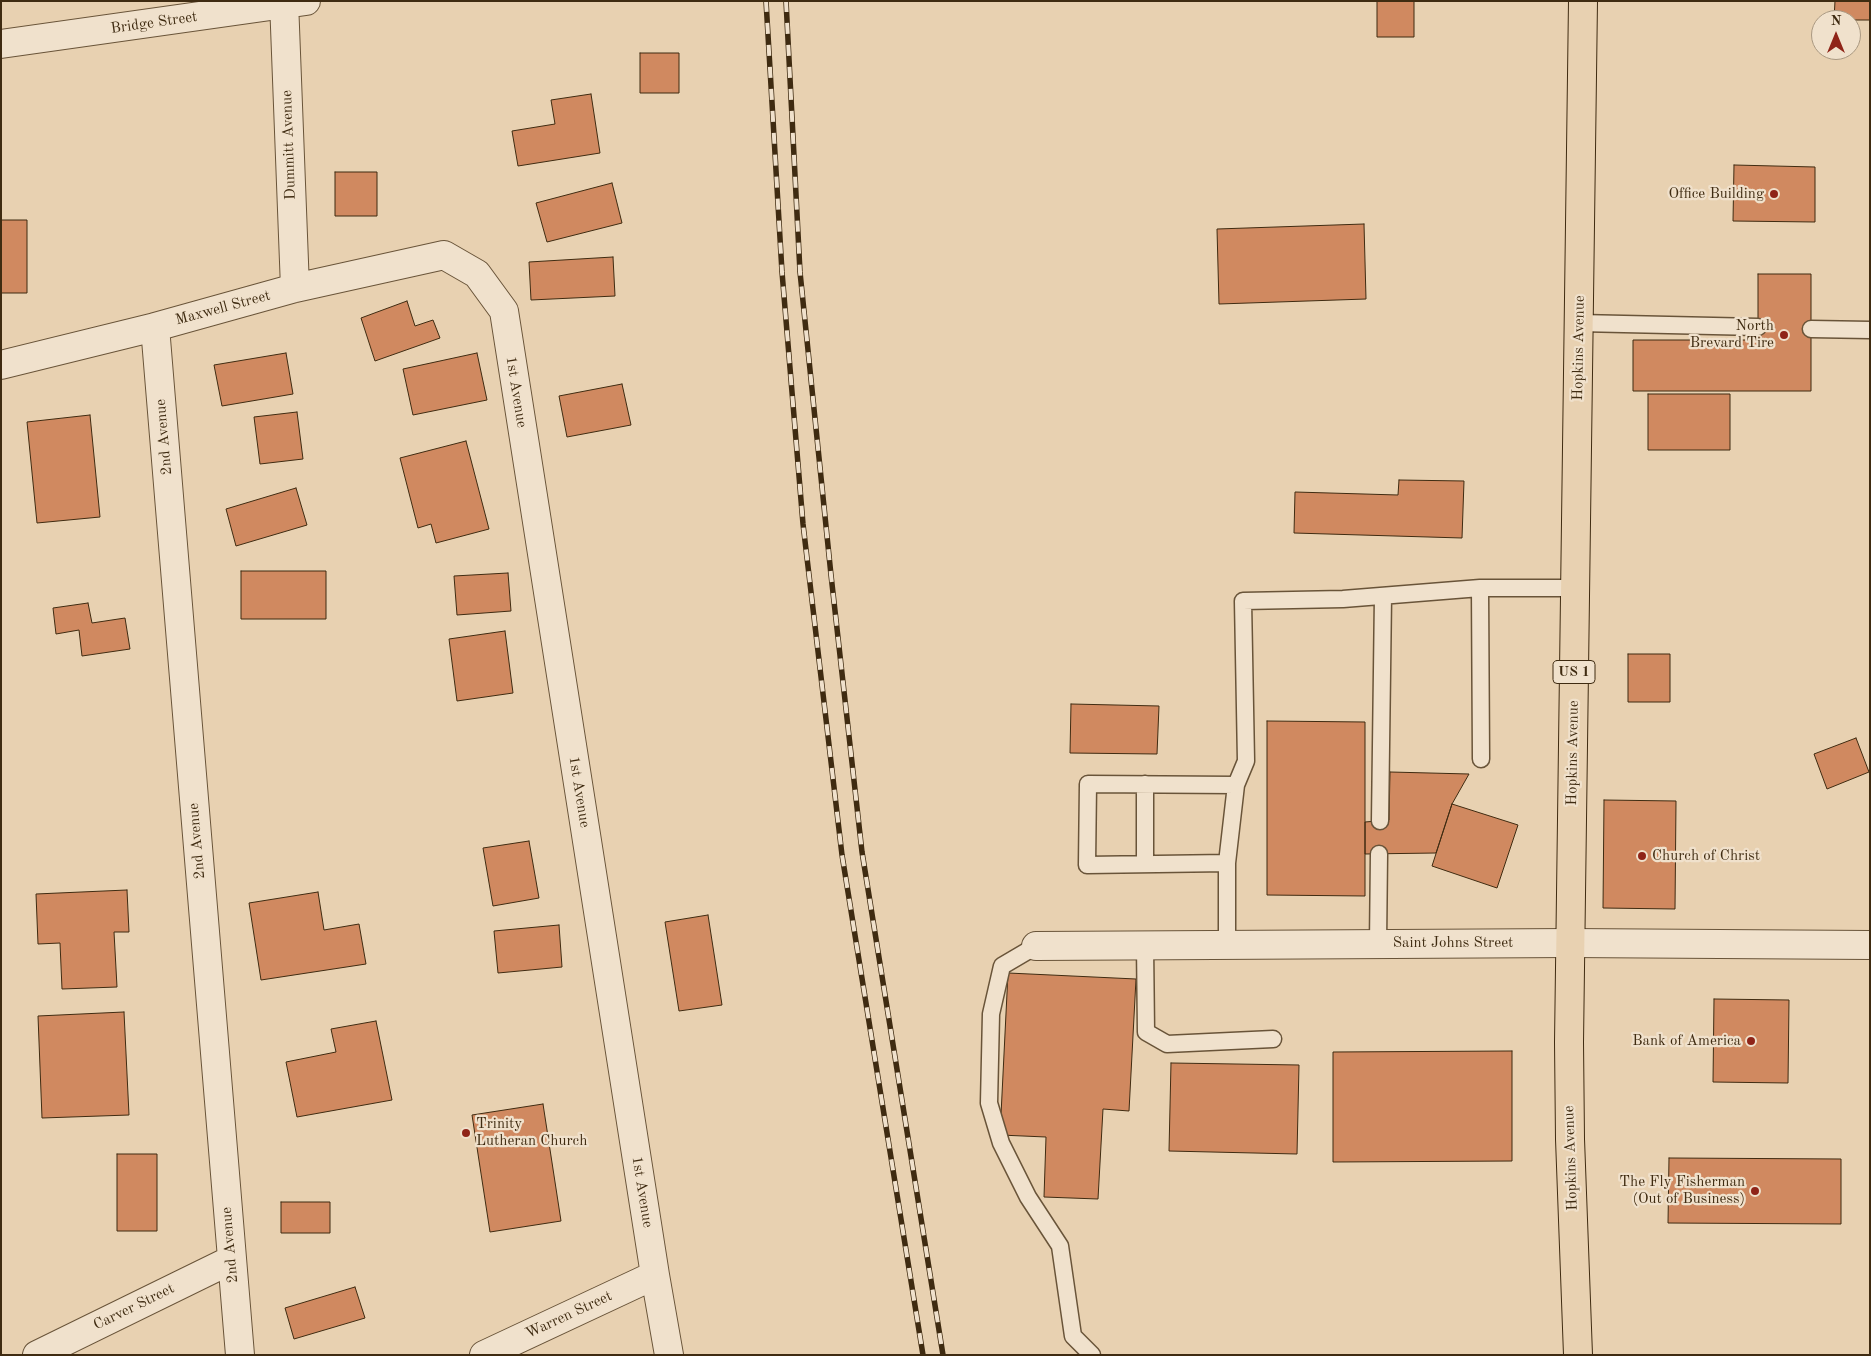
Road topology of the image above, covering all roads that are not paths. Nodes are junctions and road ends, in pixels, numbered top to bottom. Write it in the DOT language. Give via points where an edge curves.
graph roads {
  1 [pos="1584,1"];
  2 [pos="291,2"];
  3 [pos="1,44"];
  4 [pos="444,255"];
  5 [pos="295,288"];
  6 [pos="1579,323"];
  7 [pos="154,327"];
  8 [pos="1758,327"];
  9 [pos="1811,329"];
  10 [pos="1870,330"];
  11 [pos="1,364"];
  12 [pos="1480,588"];
  13 [pos="1575,588"];
  14 [pos="1383,596"];
  15 [pos="1481,759"];
  16 [pos="1145,784"];
  17 [pos="1236,785"];
  18 [pos="1380,821"];
  19 [pos="1379,854"];
  20 [pos="1227,863"];
  21 [pos="1146,864"];
  22 [pos="1570,943"];
  23 [pos="1378,944"];
  24 [pos="1146,945"];
  25 [pos="1227,945"];
  26 [pos="1870,945"];
  27 [pos="1036,946"];
  28 [pos="1273,1039"];
  29 [pos="231,1260"];
  30 [pos="655,1275"];
  31 [pos="37,1355"];
  32 [pos="240,1355"];
  33 [pos="484,1355"];
  34 [pos="669,1355"];
  35 [pos="1092,1355"];
  36 [pos="1578,1355"];
  1 -- 6 [label="main road, Hopkins Avenue / US 1"];
  2 -- 3 [label="street, Bridge Street"];
  2 -- 5 [label="street, Dummitt Avenue"];
  4 -- 5 [label="street, Maxwell Street"];
  4 -- 30 [label="street, 1st Avenue" via="477,274 504,311"];
  5 -- 7 [label="street, Maxwell Street"];
  6 -- 8 [label="lane"];
  6 -- 13 [label="main road, Hopkins Avenue / US 1"];
  7 -- 11 [label="street, Maxwell Street"];
  7 -- 29 [label="street, 2nd Avenue"];
  9 -- 10 [label="lane"];
  12 -- 13 [label="lane"];
  12 -- 14 [label="lane"];
  12 -- 15 [label="lane"];
  13 -- 22 [label="main road, Hopkins Avenue / US 1"];
  14 -- 17 [label="lane" via="1343,600 1243,600 1246,761"];
  14 -- 18 [label="lane"];
  16 -- 17 [label="lane"];
  16 -- 21 [label="lane"];
  16 -- 21 [label="lane" via="1088,784 1087,865"];
  17 -- 20 [label="lane"];
  19 -- 23 [label="lane"];
  20 -- 21 [label="lane"];
  20 -- 25 [label="lane"];
  22 -- 23 [label="street, Saint Johns Street"];
  22 -- 26 [label="street, Saint Johns Street"];
  22 -- 36 [label="main road, Hopkins Avenue / US 1" via="1569,1130"];
  23 -- 25 [label="street, Saint Johns Street"];
  24 -- 25 [label="street, Saint Johns Street"];
  24 -- 27 [label="street, Saint Johns Street"];
  24 -- 28 [label="lane" via="1146,1032 1167,1044"];
  27 -- 35 [label="lane" via="1002,966 991,1014 989,1103 1005,1150 1028,1197 1060,1246 1073,1336"];
  29 -- 31 [label="street, Carver Street"];
  29 -- 32 [label="street, 2nd Avenue"];
  30 -- 33 [label="street, Warren Street"];
  30 -- 34 [label="street, 1st Avenue"];
}
